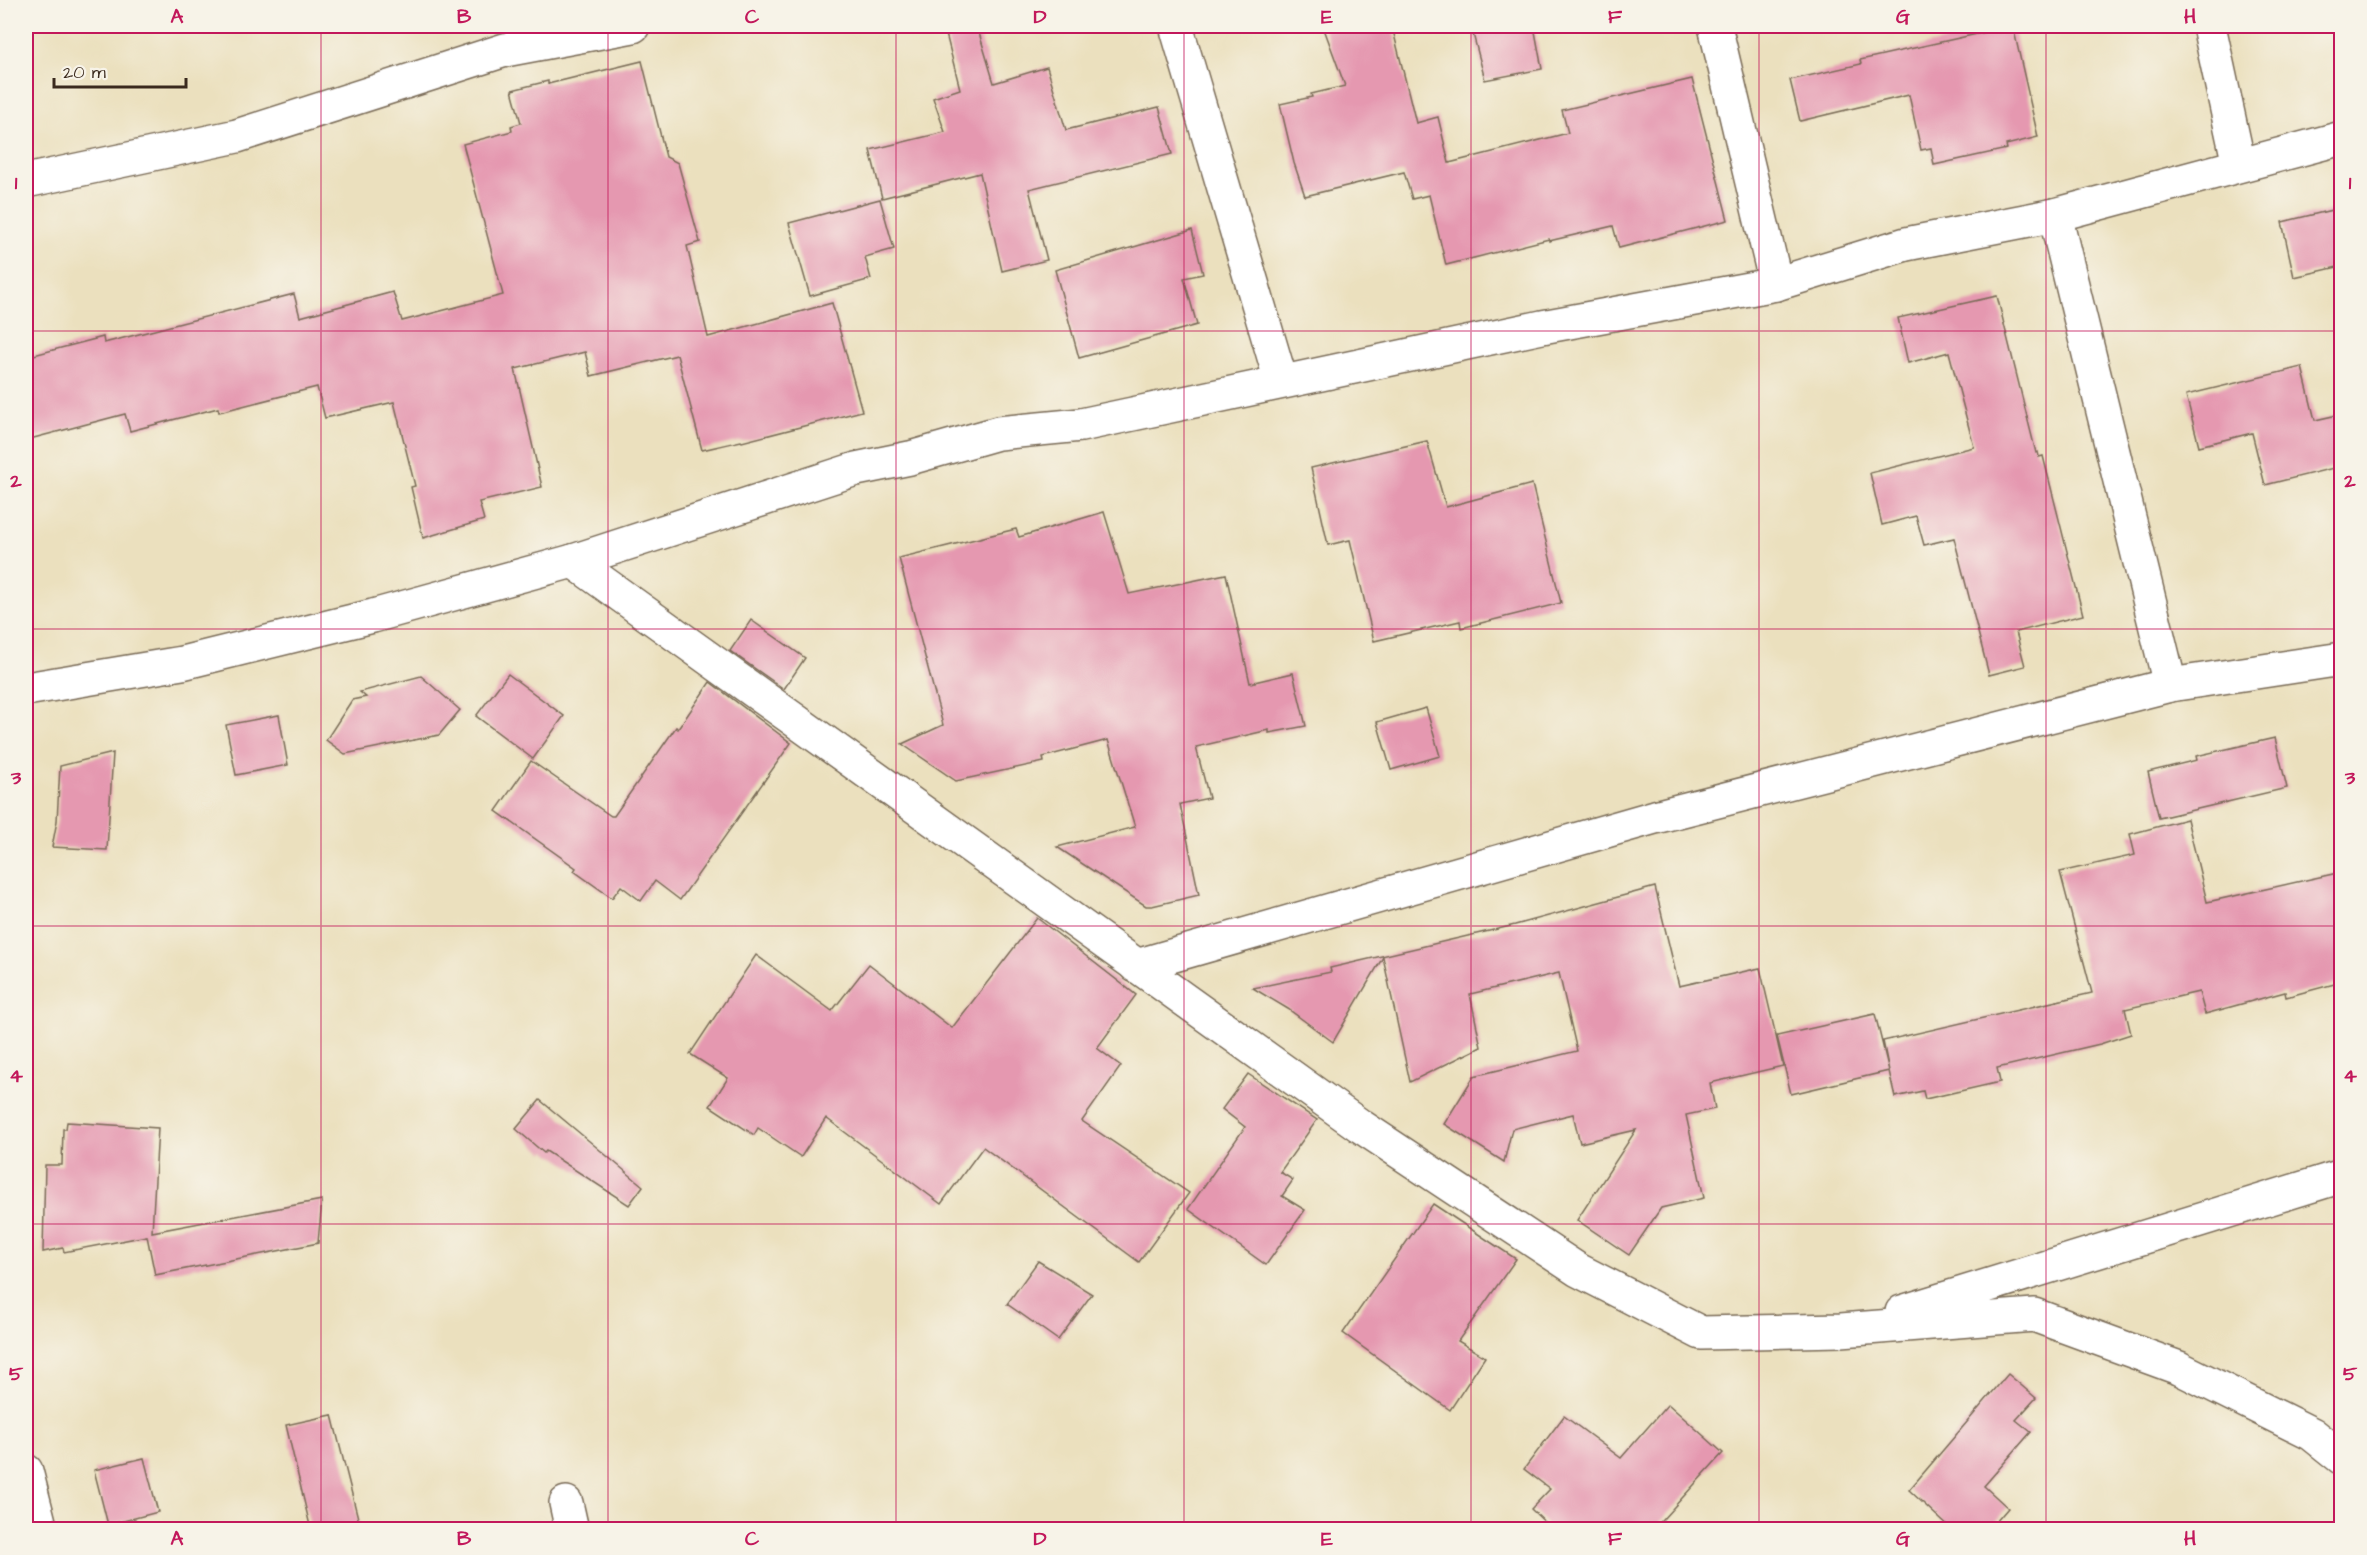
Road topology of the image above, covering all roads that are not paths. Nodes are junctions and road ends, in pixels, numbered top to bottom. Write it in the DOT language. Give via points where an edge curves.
graph roads {
  1 [pos="633,26"];
  2 [pos="1176,26"];
  3 [pos="1715,26"];
  4 [pos="2209,26"];
  5 [pos="2342,138"];
  6 [pos="2239,165"];
  7 [pos="26,181"];
  8 [pos="2055,215"];
  9 [pos="1776,284"];
  10 [pos="1281,381"];
  11 [pos="573,561"];
  12 [pos="2342,659"];
  13 [pos="2170,686"];
  14 [pos="26,689"];
  15 [pos="1136,966"];
  16 [pos="2342,1176"];
  17 [pos="1841,1330"];
  18 [pos="2342,1458"];
  19 [pos="26,1472"];
  20 [pos="41,1530"];
  1 -- 7 [label="street" via="505,50 237,136"];
  2 -- 10 [label="street"];
  3 -- 9 [label="street"];
  4 -- 6 [label="street"];
  5 -- 6 [label="street"];
  6 -- 8 [label="street"];
  8 -- 9 [label="street" via="1906,244"];
  8 -- 13 [label="street"];
  9 -- 10 [label="street"];
  10 -- 11 [label="street" via="1081,425 998,433 856,469"];
  11 -- 14 [label="street" via="182,663"];
  11 -- 15 [label="street"];
  12 -- 13 [label="street"];
  13 -- 15 [label="street" via="1655,817"];
  15 -- 17 [label="street" via="1359,1125 1578,1270 1701,1333"];
  16 -- 17 [label="street"];
  17 -- 18 [label="street" via="2034,1315 2179,1368 2312,1434"];
  19 -- 20 [label="street"];
}
